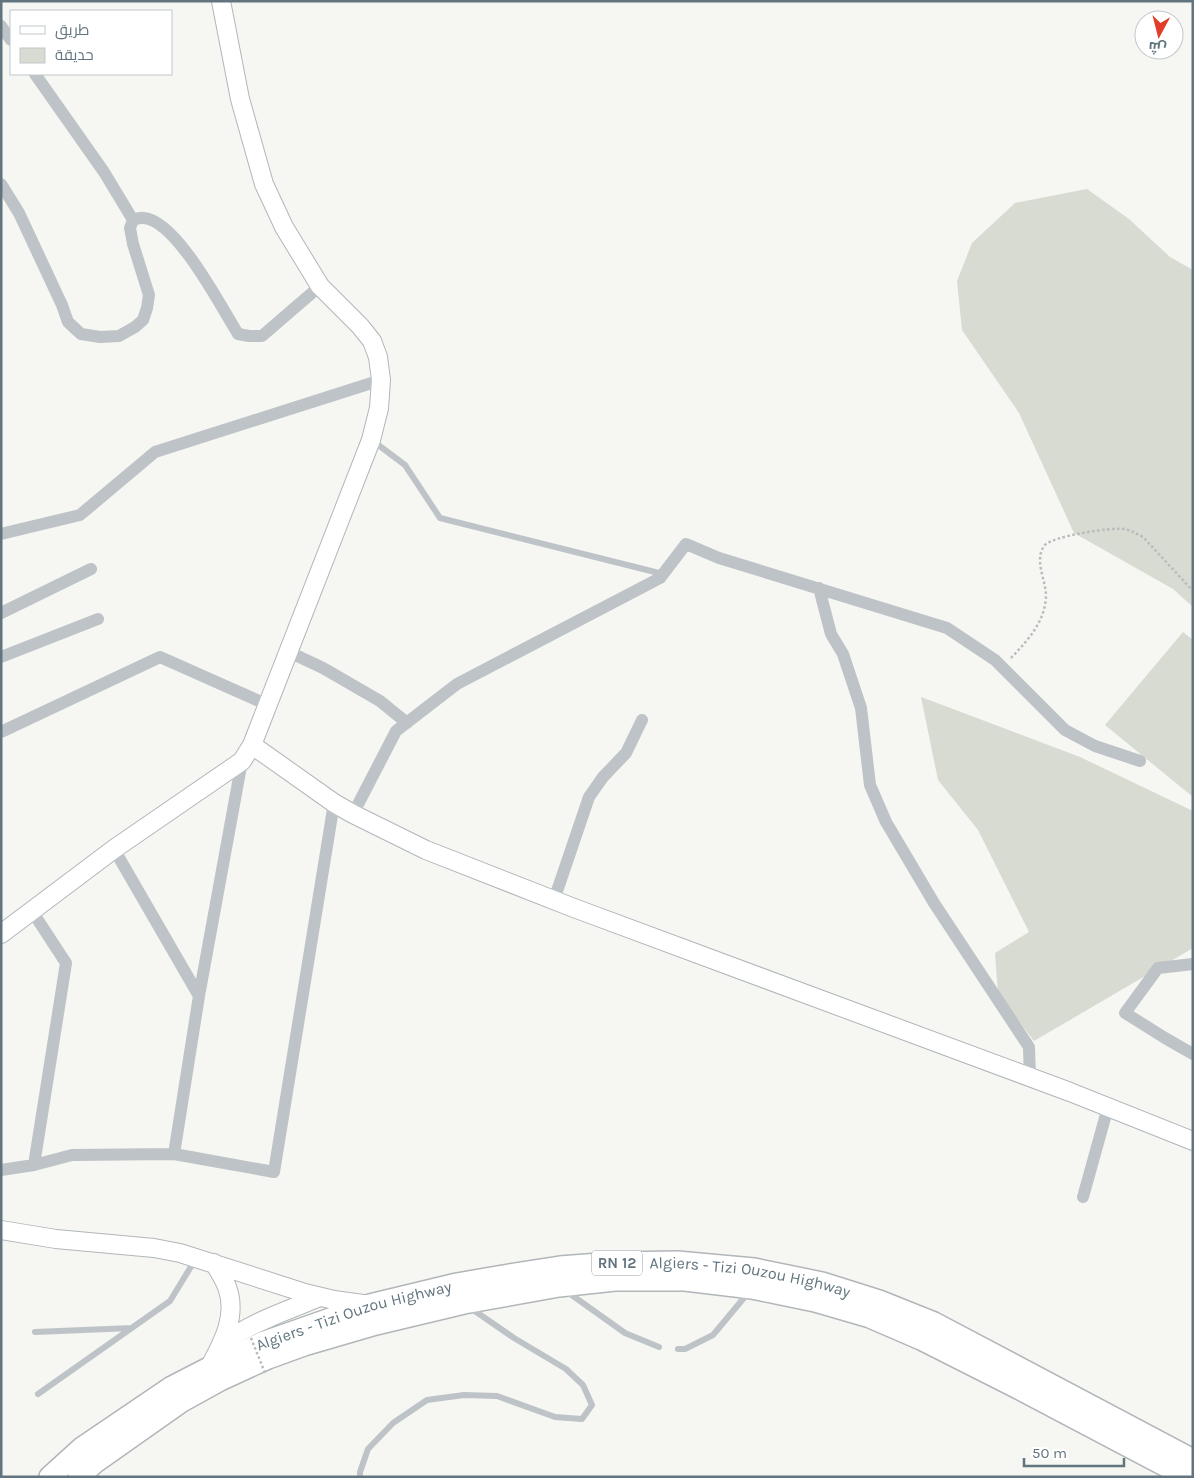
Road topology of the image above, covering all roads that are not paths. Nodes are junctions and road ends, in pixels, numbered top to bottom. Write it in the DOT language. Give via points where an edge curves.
graph roads {
  1 [pos="221,1"];
  2 [pos="1,26"];
  3 [pos="10,39"];
  4 [pos="36,75"];
  5 [pos="1,184"];
  6 [pos="133,220"];
  7 [pos="320,286"];
  8 [pos="381,380"];
  9 [pos="372,440"];
  10 [pos="1,534"];
  11 [pos="91,569"];
  12 [pos="663,574"];
  13 [pos="819,588"];
  14 [pos="1,613"];
  15 [pos="98,619"];
  16 [pos="290,652"];
  17 [pos="1,657"];
  18 [pos="268,705"];
  19 [pos="642,720"];
  20 [pos="407,722"];
  21 [pos="1,732"];
  22 [pos="252,745"];
  23 [pos="1140,761"];
  24 [pos="242,762"];
  25 [pos="334,803"];
  26 [pos="352,814"];
  27 [pos="114,849"];
  28 [pos="554,900"];
  29 [pos="32,911"];
  30 [pos="1,934"];
  31 [pos="1193,964"];
  32 [pos="200,996"];
  33 [pos="1193,1054"];
  34 [pos="1030,1077"];
  35 [pos="1108,1107"];
  36 [pos="1193,1141"];
  37 [pos="174,1154"];
  38 [pos="34,1165"];
  39 [pos="1,1170"];
  40 [pos="1084,1197"];
  41 [pos="1,1230"];
  42 [pos="1,1240"];
  43 [pos="56,1240"];
  44 [pos="197,1257"];
  45 [pos="214,1263"];
  46 [pos="559,1286"];
  47 [pos="752,1288"];
  48 [pos="320,1296"];
  49 [pos="464,1303"];
  50 [pos="370,1305"];
  51 [pos="132,1328"];
  52 [pos="35,1332"];
  53 [pos="222,1344"];
  54 [pos="659,1347"];
  55 [pos="678,1349"];
  56 [pos="208,1368"];
  57 [pos="38,1394"];
  58 [pos="1193,1460"];
  59 [pos="50,1477"];
  60 [pos="79,1477"];
  61 [pos="360,1477"];
  62 [pos="1187,1477"];
  1 -- 7 [label="main road" via="240,99 264,184 284,227"];
  2 -- 3 [label="street"];
  4 -- 6 [label="street" via="104,172"];
  5 -- 6 [label="street" via="19,213 68,322 81,334 119,336 135,328 142,320 149,295 133,244 130,228"];
  6 -- 7 [label="street" via="144,218 156,222 172,235 199,268 238,334 262,336"];
  7 -- 8 [label="main road" via="372,341"];
  8 -- 9 [label="main road"];
  8 -- 10 [label="street" via="155,452 80,515"];
  9 -- 12 [label="lane" via="405,465 440,518"];
  9 -- 16 [label="main road"];
  11 -- 14 [label="street"];
  12 -- 13 [label="street" via="686,544 719,558"];
  12 -- 20 [label="street" via="457,684"];
  13 -- 23 [label="street" via="947,628 995,660 1065,730 1095,746"];
  13 -- 34 [label="street" via="831,634 842,654 861,708 870,786 886,822 934,903 1029,1047"];
  15 -- 17 [label="street"];
  16 -- 18 [label="main road"];
  16 -- 20 [label="street" via="380,701"];
  18 -- 21 [label="street" via="160,657"];
  18 -- 22 [label="main road"];
  19 -- 28 [label="street" via="626,753 603,777 590,797"];
  20 -- 26 [label="street" via="396,731"];
  22 -- 24 [label="main road"];
  22 -- 25 [label="main road"];
  24 -- 27 [label="main road"];
  24 -- 32 [label="street"];
  25 -- 26 [label="main road"];
  25 -- 37 [label="street" via="274,1172"];
  26 -- 28 [label="main road" via="426,850"];
  27 -- 29 [label="main road"];
  27 -- 32 [label="street"];
  28 -- 34 [label="main road"];
  29 -- 30 [label="main road"];
  29 -- 38 [label="street" via="66,963"];
  31 -- 33 [label="street" via="1158,968 1125,1013"];
  32 -- 37 [label="street"];
  34 -- 35 [label="main road"];
  35 -- 36 [label="main road"];
  35 -- 40 [label="street"];
  37 -- 38 [label="street" via="72,1155"];
  38 -- 39 [label="street"];
  41 -- 43 [label="main road"];
  42 -- 43 [label="main road"];
  43 -- 44 [label="main road" via="154,1248"];
  44 -- 45 [label="main road"];
  44 -- 51 [label="lane" via="170,1301"];
  45 -- 48 [label="main road"];
  45 -- 53 [label="main road" via="228,1287 230,1298 228,1326"];
  46 -- 47 [label="highway, Algiers - Tizi Ouzou Highway / RN 12" via="615,1280 685,1280"];
  46 -- 49 [label="highway, Algiers - Tizi Ouzou Highway / RN 12"];
  46 -- 54 [label="lane" via="625,1333"];
  47 -- 55 [label="lane" via="713,1335 685,1349"];
  47 -- 62 [label="highway, Algiers - Tizi Ouzou Highway / RN 12" via="815,1301 870,1318 921,1339"];
  48 -- 50 [label="main road"];
  48 -- 53 [label="main road" via="256,1323"];
  49 -- 60 [label="highway, Algiers - Tizi Ouzou Highway / RN 12" via="376,1324 268,1358 182,1401"];
  49 -- 61 [label="lane" via="566,1369 582,1386 592,1405 582,1419 555,1417 497,1396 464,1395 427,1400 393,1423 368,1449"];
  50 -- 56 [label="highway, Algiers - Tizi Ouzou Highway / RN 12" via="262,1343"];
  50 -- 58 [label="highway, Algiers - Tizi Ouzou Highway / RN 12" via="503,1276 613,1263 677,1262 754,1269 822,1283 934,1323"];
  51 -- 52 [label="lane"];
  51 -- 57 [label="lane"];
  53 -- 56 [label="main road"];
  56 -- 59 [label="highway, Algiers - Tizi Ouzou Highway / RN 12" via="172,1387 82,1448"];
}
